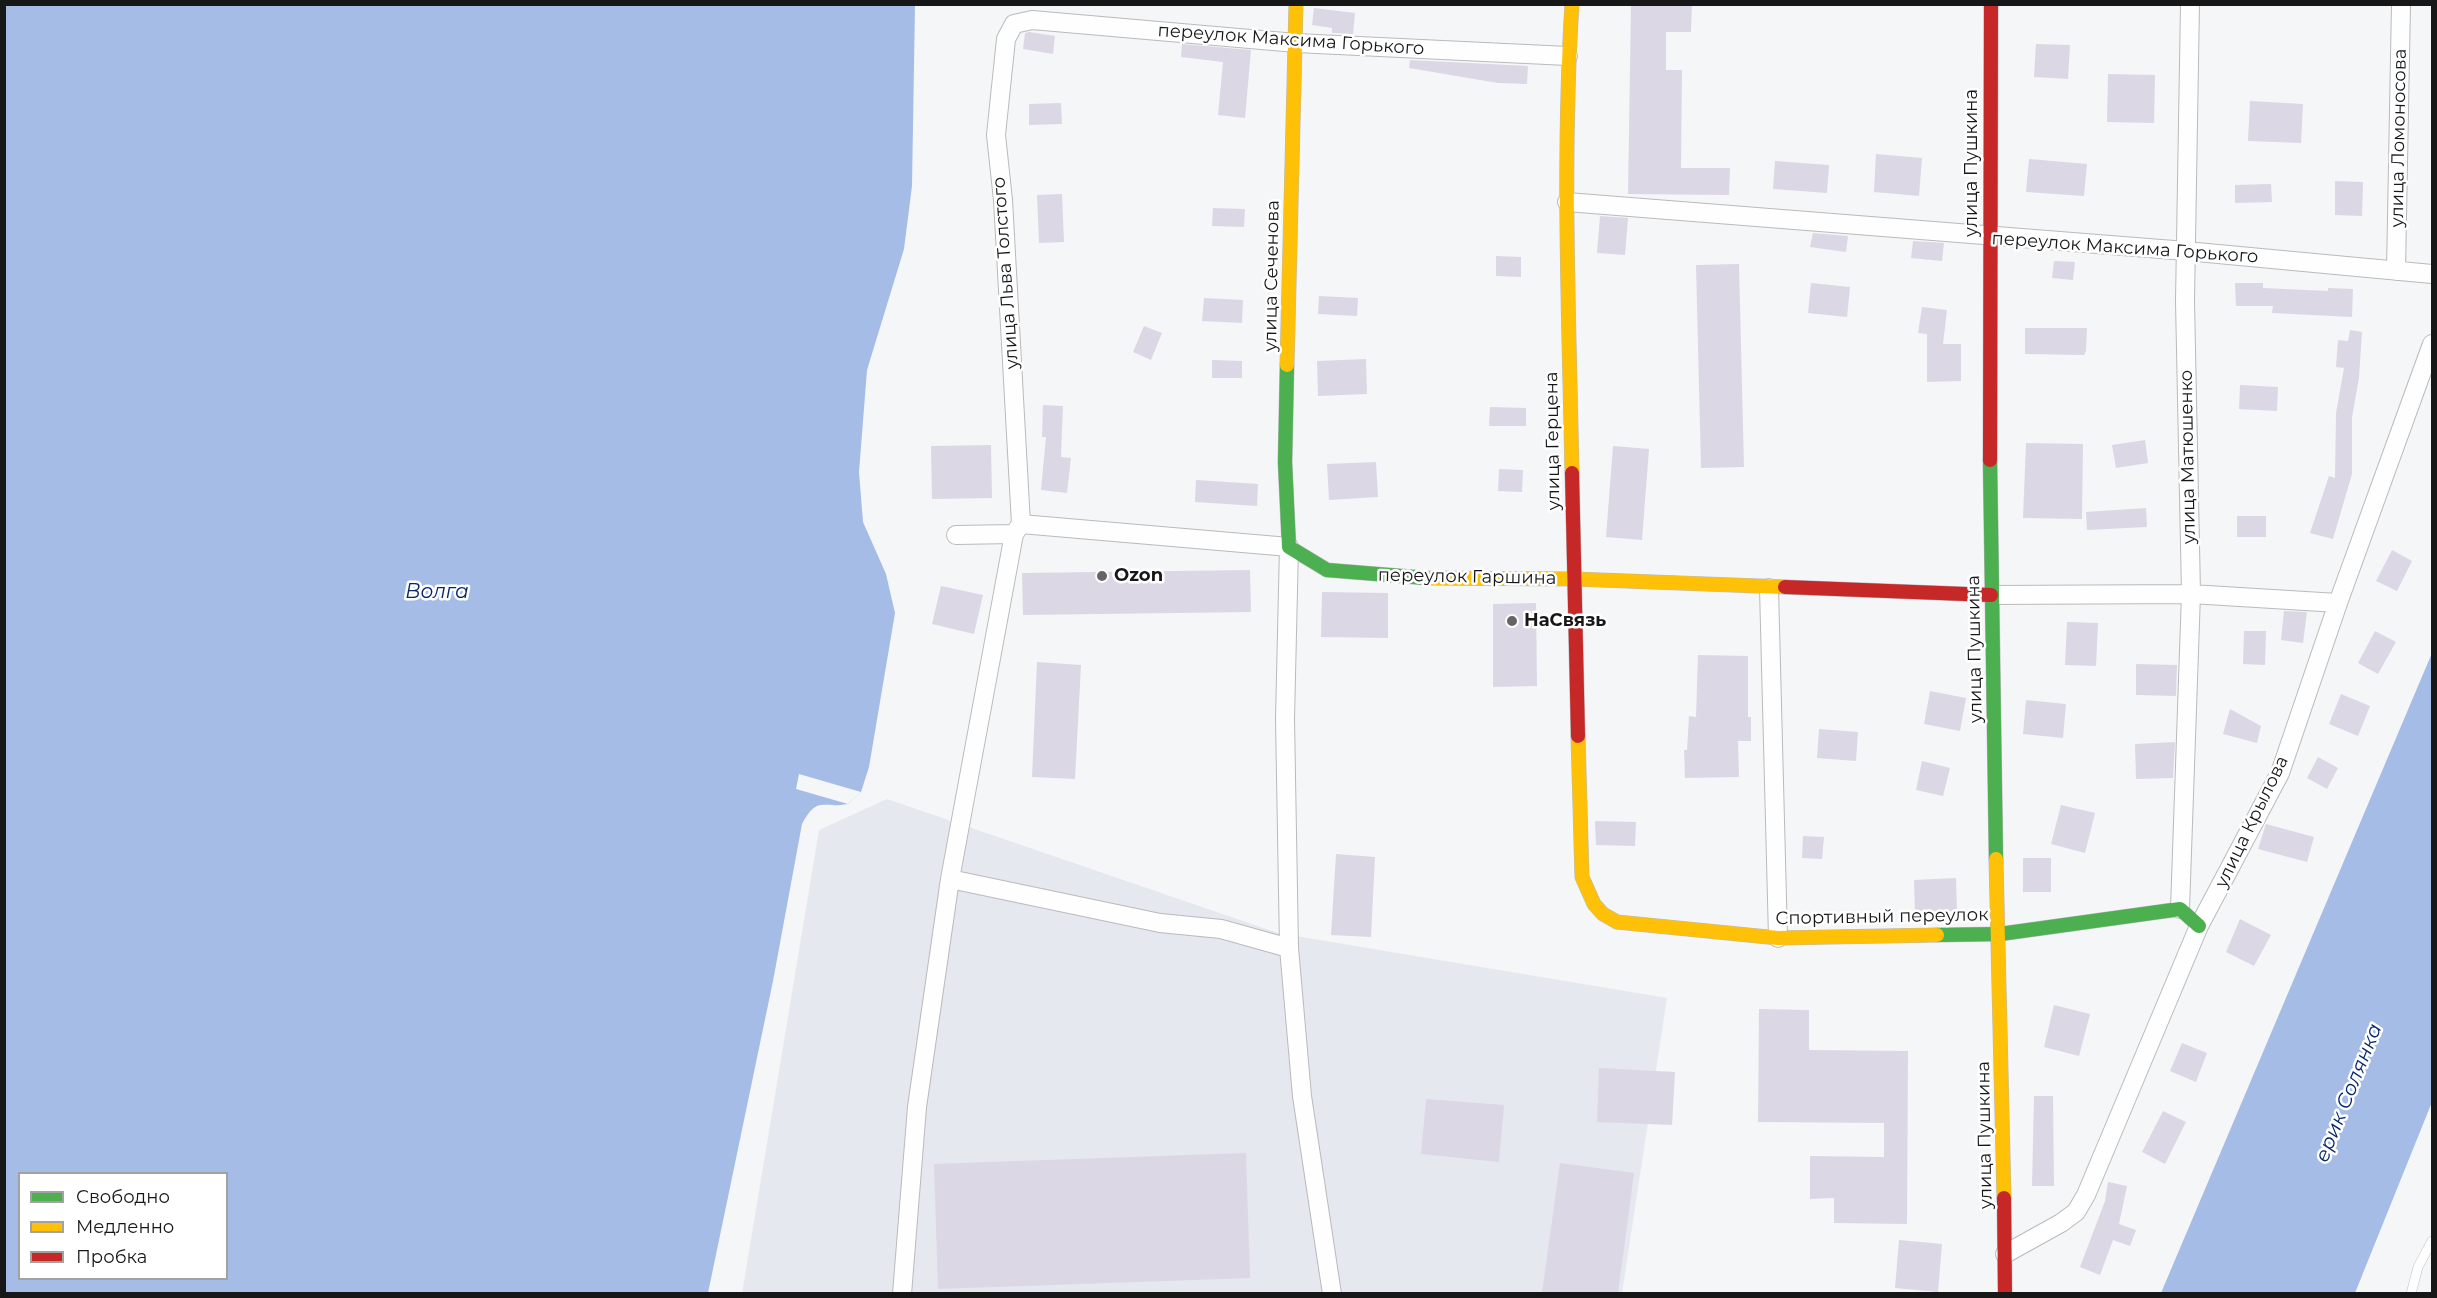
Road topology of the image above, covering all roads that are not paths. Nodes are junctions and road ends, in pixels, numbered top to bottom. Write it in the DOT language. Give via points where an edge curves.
graph roads {
  1 [pos="1296,4"];
  2 [pos="1572,4"];
  3 [pos="1991,4"];
  4 [pos="2190,4"];
  5 [pos="2401,4"];
  6 [pos="1014,24"];
  7 [pos="1296,43"];
  8 [pos="1568,56"];
  9 [pos="1567,202"];
  10 [pos="1989,237"];
  11 [pos="2186,251"];
  12 [pos="2396,271"];
  13 [pos="2433,274"];
  14 [pos="2433,344"];
  15 [pos="1018,529"];
  16 [pos="956,535"];
  17 [pos="1289,548"];
  18 [pos="1574,579"];
  19 [pos="1769,588"];
  20 [pos="2191,594"];
  21 [pos="1991,595"];
  22 [pos="2338,603"];
  23 [pos="1582,878"];
  24 [pos="950,879"];
  25 [pos="2180,909"];
  26 [pos="2199,926"];
  27 [pos="2000,934"];
  28 [pos="1778,938"];
  29 [pos="1289,948"];
  30 [pos="2433,1241"];
  31 [pos="2005,1254"];
  32 [pos="902,1293"];
  33 [pos="1332,1293"];
  34 [pos="2005,1293"];
  35 [pos="2411,1293"];
  1 -- 7 [label="main road, улица Сеченова"];
  2 -- 8 [label="main road, улица Герцена"];
  3 -- 10 [label="main road, улица Пушкина"];
  4 -- 11 [label="street, улица Матюшенко"];
  5 -- 12 [label="street, улица Ломоносова"];
  6 -- 7 [label="street, переулок Максима Горького" via="1032,20"];
  6 -- 15 [label="street, улица Льва Толстого" via="1006,39 996,135"];
  7 -- 8 [label="street, переулок Максима Горького"];
  7 -- 17 [label="main road, улица Сеченова" via="1285,462"];
  8 -- 9 [label="main road, улица Герцена"];
  9 -- 10 [label="street, переулок Максима Горького"];
  9 -- 18 [label="main road, улица Герцена"];
  10 -- 11 [label="street, переулок Максима Горького"];
  10 -- 21 [label="main road, улица Пушкина"];
  11 -- 12 [label="street, переулок Максима Горького"];
  11 -- 20 [label="street, улица Матюшенко"];
  12 -- 13 [label="street, переулок Максима Горького"];
  14 -- 22 [label="street, улица Крылова"];
  15 -- 16 [label="street, переулок Гаршина"];
  15 -- 17 [label="street, переулок Гаршина"];
  15 -- 24 [label="street, улица Льва Толстого"];
  17 -- 18 [label="main road, переулок Гаршина" via="1327,570 1407,578"];
  17 -- 29 [label="street" via="1285,719"];
  18 -- 19 [label="main road, переулок Гаршина"];
  18 -- 23 [label="main road, улица Герцена"];
  19 -- 21 [label="main road, переулок Гаршина"];
  19 -- 28 [label="street"];
  20 -- 21 [label="street"];
  20 -- 22 [label="street"];
  20 -- 25 [label="street, улица Матюшенко"];
  21 -- 27 [label="main road, улица Пушкина"];
  22 -- 26 [label="street, улица Крылова" via="2280,773"];
  23 -- 28 [label="main road, Спортивный переулок" via="1592,904 1617,922"];
  24 -- 29 [label="street" via="1160,923 1221,929"];
  24 -- 32 [label="street, улица Льва Толстого" via="917,1107"];
  25 -- 26 [label="main road"];
  25 -- 27 [label="main road, Спортивный переулок"];
  26 -- 31 [label="street, улица Крылова" via="2076,1212"];
  27 -- 28 [label="main road, Спортивный переулок"];
  27 -- 31 [label="main road, улица Пушкина"];
  29 -- 33 [label="street" via="1302,1096"];
  30 -- 35 [label="lane" via="2418,1267"];
  31 -- 34 [label="main road, улица Пушкина"];
}
